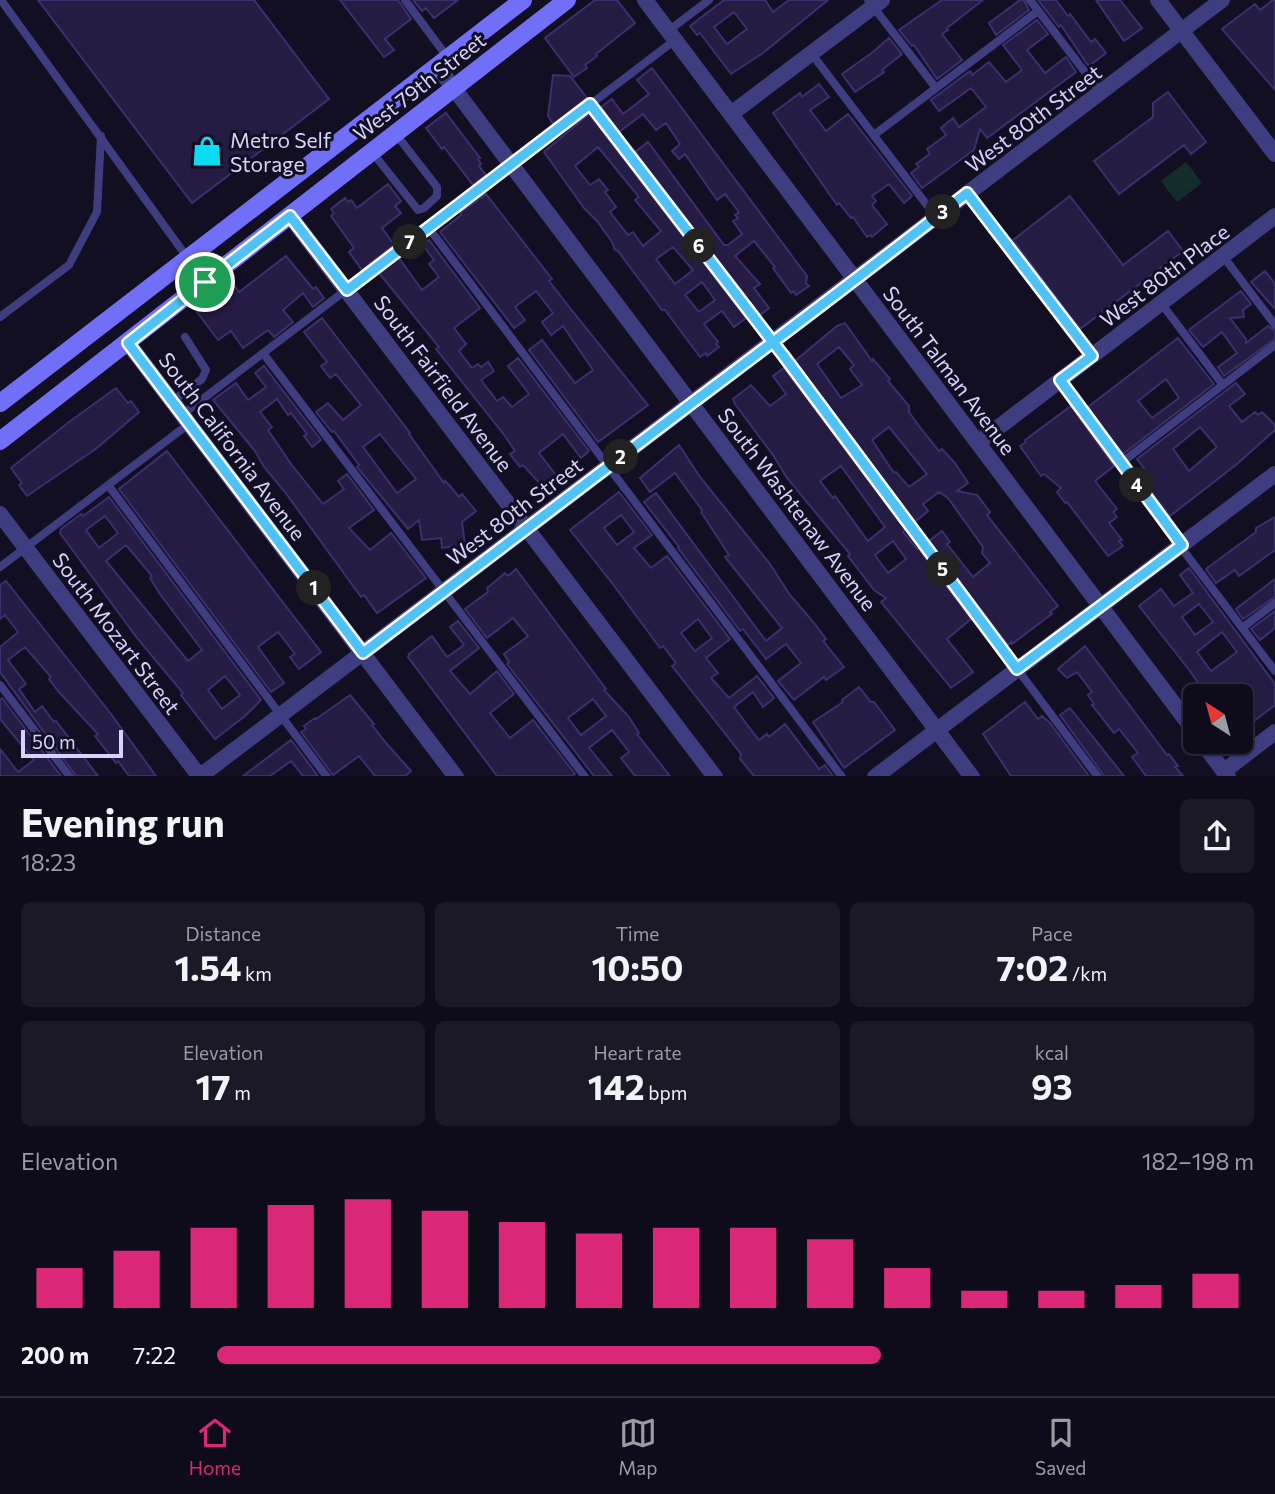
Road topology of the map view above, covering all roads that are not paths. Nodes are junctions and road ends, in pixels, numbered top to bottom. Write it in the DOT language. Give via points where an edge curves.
graph roads {
  1 [pos="1,0"];
  2 [pos="405,0"];
  3 [pos="523,0"];
  4 [pos="567,0"];
  5 [pos="645,0"];
  6 [pos="709,0"];
  7 [pos="1030,0"];
  8 [pos="1158,0"];
  9 [pos="1222,0"];
  10 [pos="874,2"];
  11 [pos="1038,11"];
  12 [pos="1181,31"];
  13 [pos="672,35"];
  14 [pos="811,53"];
  15 [pos="443,62"];
  16 [pos="453,87"];
  17 [pos="936,88"];
  18 [pos="1101,93"];
  19 [pos="590,104"];
  20 [pos="731,114"];
  21 [pos="396,133"];
  22 [pos="874,135"];
  23 [pos="101,136"];
  24 [pos="372,152"];
  25 [pos="1275,154"];
  26 [pos="512,164"];
  27 [pos="967,193"];
  28 [pos="290,216"];
  29 [pos="1275,216"];
  30 [pos="936,217"];
  31 [pos="428,227"];
  32 [pos="1223,256"];
  33 [pos="188,259"];
  34 [pos="855,279"];
  35 [pos="205,282"];
  36 [pos="347,290"];
  37 [pos="1161,303"];
  38 [pos="0,317"];
  39 [pos="1275,325"];
  40 [pos="185,337"];
  41 [pos="772,341"];
  42 [pos="128,343"];
  43 [pos="1275,345"];
  44 [pos="263,353"];
  45 [pos="1092,356"];
  46 [pos="1060,380"];
  47 [pos="1223,385"];
  48 [pos="0,403"];
  49 [pos="692,403"];
  50 [pos="182,413"];
  51 [pos="0,441"];
  52 [pos="978,443"];
  53 [pos="1121,463"];
  54 [pos="609,466"];
  55 [pos="1275,474"];
  56 [pos="108,485"];
  57 [pos="0,514"];
  58 [pos="527,528"];
  59 [pos="1181,545"];
  60 [pos="25,548"];
  61 [pos="0,567"];
  62 [pos="444,590"];
  63 [pos="1275,603"];
  64 [pos="1100,606"];
  65 [pos="1242,628"];
  66 [pos="363,653"];
  67 [pos="1017,669"];
  68 [pos="1275,671"];
  69 [pos="0,685"];
  70 [pos="281,715"];
  71 [pos="1183,716"];
  72 [pos="937,729"];
  73 [pos="1275,732"];
  74 [pos="1211,754"];
  75 [pos="1226,774"];
  76 [pos="69,776"];
  77 [pos="200,776"];
  78 [pos="327,776"];
  79 [pos="456,776"];
  80 [pos="585,776"];
  81 [pos="715,776"];
  82 [pos="842,776"];
  83 [pos="875,776"];
  84 [pos="972,776"];
  85 [pos="1098,776"];
  1 -- 23 [label="lane"];
  2 -- 15 [label="lane"];
  3 -- 15 [label="main road, West 79th Street"];
  4 -- 16 [label="main road, West 79th Street"];
  5 -- 13 [label="street, South Talman Avenue"];
  6 -- 13 [label="lane"];
  7 -- 11 [label="lane"];
  8 -- 12 [label="street"];
  9 -- 12 [label="street, West 80th Street"];
  10 -- 14 [label="street"];
  10 -- 17 [label="lane"];
  11 -- 17 [label="lane"];
  11 -- 18 [label="lane"];
  12 -- 18 [label="street, West 80th Street"];
  12 -- 25 [label="street"];
  13 -- 19 [label="lane"];
  13 -- 20 [label="street, South Talman Avenue"];
  14 -- 20 [label="street"];
  14 -- 22 [label="lane"];
  15 -- 16 [label="street, South Washtenaw Avenue"];
  15 -- 33 [label="main road, West 79th Street"];
  16 -- 21 [label="main road, West 79th Street"];
  16 -- 26 [label="street, South Washtenaw Avenue"];
  17 -- 22 [label="lane"];
  18 -- 27 [label="street, West 80th Street"];
  19 -- 26 [label="lane"];
  19 -- 41 [label="lane"];
  20 -- 34 [label="street, South Talman Avenue"];
  21 -- 24 [label="main road, West 79th Street"];
  21 -- 24 [label="lane" via="436,187 438,197 418,209"];
  22 -- 30 [label="lane"];
  23 -- 33 [label="lane"];
  23 -- 38 [label="lane" via="97,212 69,265"];
  24 -- 28 [label="main road, West 79th Street"];
  26 -- 31 [label="lane"];
  26 -- 49 [label="street, South Washtenaw Avenue"];
  27 -- 30 [label="street, West 80th Street"];
  27 -- 45 [label="lane"];
  28 -- 35 [label="main road, West 79th Street"];
  28 -- 36 [label="street, South Fairfield Avenue"];
  29 -- 32 [label="street, West 80th Place"];
  30 -- 34 [label="street, West 80th Street"];
  31 -- 36 [label="lane"];
  31 -- 54 [label="lane"];
  32 -- 37 [label="street, West 80th Place"];
  32 -- 39 [label="lane"];
  33 -- 35 [label="lane"];
  33 -- 48 [label="main road, West 79th Street"];
  34 -- 41 [label="street, West 80th Street"];
  34 -- 52 [label="street, South Talman Avenue"];
  35 -- 42 [label="main road, West 79th Street"];
  36 -- 44 [label="lane"];
  36 -- 58 [label="street, South Fairfield Avenue"];
  37 -- 45 [label="street, West 80th Place"];
  37 -- 47 [label="lane"];
  40 -- 50 [label="lane" via="206,370"];
  41 -- 49 [label="street, West 80th Street"];
  41 -- 67 [label="lane"];
  42 -- 50 [label="street, South California Avenue"];
  42 -- 51 [label="main road, West 79th Street"];
  43 -- 47 [label="lane"];
  44 -- 50 [label="lane"];
  44 -- 62 [label="lane"];
  45 -- 46 [label="street, West 80th Place"];
  46 -- 52 [label="street, West 80th Place"];
  46 -- 53 [label="lane"];
  47 -- 53 [label="lane"];
  49 -- 54 [label="street, West 80th Street"];
  49 -- 72 [label="street, South Washtenaw Avenue"];
  50 -- 56 [label="lane"];
  50 -- 66 [label="street, South California Avenue"];
  52 -- 64 [label="street, South Talman Avenue"];
  53 -- 59 [label="lane"];
  54 -- 58 [label="street, West 80th Street"];
  54 -- 82 [label="lane"];
  55 -- 59 [label="street"];
  56 -- 60 [label="lane"];
  56 -- 70 [label="lane"];
  57 -- 60 [label="street, South Mozart Street"];
  58 -- 62 [label="street, West 80th Street"];
  58 -- 81 [label="street, South Fairfield Avenue"];
  59 -- 64 [label="street"];
  59 -- 65 [label="lane"];
  60 -- 61 [label="lane"];
  60 -- 77 [label="street, South Mozart Street"];
  62 -- 66 [label="street, West 80th Street"];
  62 -- 80 [label="lane"];
  63 -- 65 [label="lane"];
  64 -- 67 [label="street"];
  64 -- 71 [label="street, South Talman Avenue"];
  65 -- 68 [label="lane"];
  66 -- 70 [label="street, West 80th Street"];
  66 -- 79 [label="street, South California Avenue"];
  67 -- 72 [label="street"];
  67 -- 85 [label="lane"];
  69 -- 76 [label="lane"];
  70 -- 77 [label="street, West 80th Street"];
  70 -- 78 [label="lane"];
  72 -- 83 [label="street"];
  72 -- 84 [label="street, South Washtenaw Avenue"];
  73 -- 75 [label="street"];
  74 -- 75 [label="street"];
}
